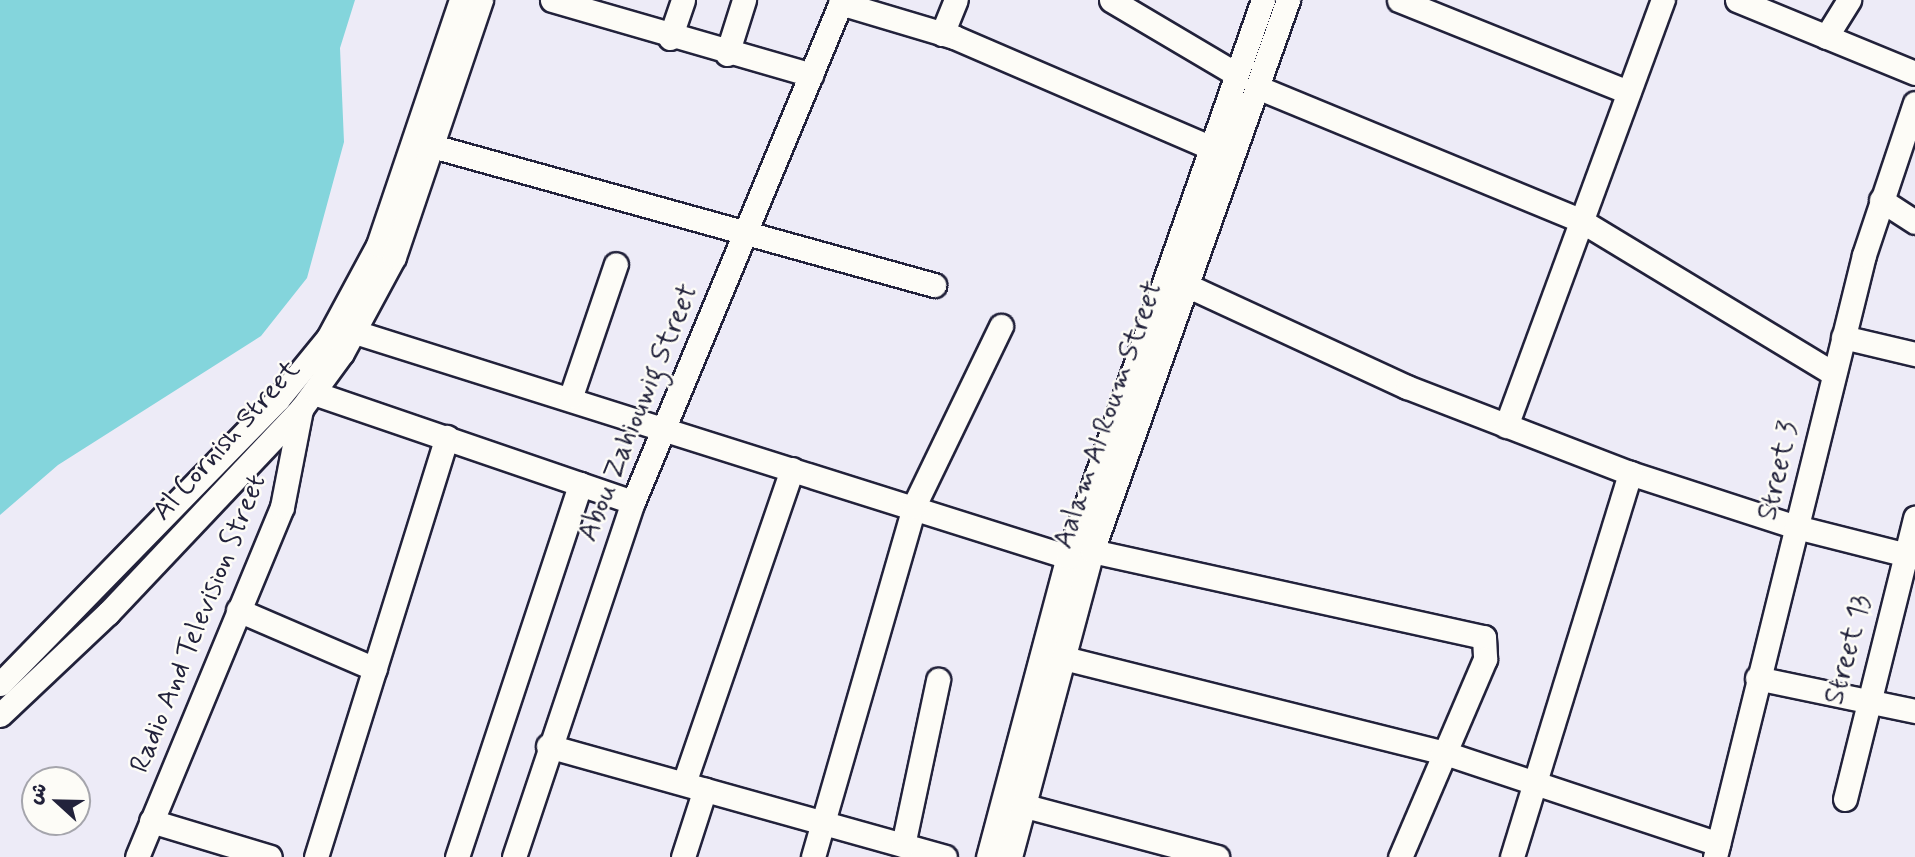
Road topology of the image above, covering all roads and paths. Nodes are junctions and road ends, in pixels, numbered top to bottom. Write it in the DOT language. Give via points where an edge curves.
graph roads {
  1 [pos="461,0"];
  2 [pos="481,0"];
  3 [pos="552,0"];
  4 [pos="683,0"];
  5 [pos="744,0"];
  6 [pos="956,0"];
  7 [pos="1111,0"];
  8 [pos="1263,0"];
  9 [pos="1288,0"];
  10 [pos="1399,0"];
  11 [pos="1663,0"];
  12 [pos="1737,0"];
  13 [pos="1849,0"];
  14 [pos="841,2"];
  15 [pos="942,34"];
  16 [pos="1826,37"];
  17 [pos="670,38"];
  18 [pos="727,54"];
  19 [pos="1915,73"];
  20 [pos="1236,74"];
  21 [pos="811,75"];
  22 [pos="1257,87"];
  23 [pos="1628,92"];
  24 [pos="1915,103"];
  25 [pos="436,147"];
  26 [pos="1210,147"];
  27 [pos="1881,200"];
  28 [pos="1580,220"];
  29 [pos="1915,222"];
  30 [pos="745,235"];
  31 [pos="616,264"];
  32 [pos="934,285"];
  33 [pos="1186,285"];
  34 [pos="1001,326"];
  35 [pos="355,332"];
  36 [pos="1843,337"];
  37 [pos="1915,354"];
  38 [pos="1833,373"];
  39 [pos="571,396"];
  40 [pos="1135,398"];
  41 [pos="278,400"];
  42 [pos="304,406"];
  43 [pos="664,426"];
  44 [pos="1506,426"];
  45 [pos="447,437"];
  46 [pos="792,469"];
  47 [pos="1630,473"];
  48 [pos="580,484"];
  49 [pos="633,502"];
  50 [pos="914,506"];
  51 [pos="1915,518"];
  52 [pos="1796,527"];
  53 [pos="1092,551"];
  54 [pos="1910,555"];
  55 [pos="1068,557"];
  56 [pos="237,610"];
  57 [pos="1060,657"];
  58 [pos="374,669"];
  59 [pos="1756,678"];
  60 [pos="938,680"];
  61 [pos="0,684"];
  62 [pos="1866,702"];
  63 [pos="1915,711"];
  64 [pos="0,715"];
  65 [pos="548,747"];
  66 [pos="1442,752"];
  67 [pos="1532,782"];
  68 [pos="695,786"];
  69 [pos="1845,799"];
  70 [pos="1022,805"];
  71 [pos="151,821"];
  72 [pos="824,822"];
  73 [pos="903,845"];
  74 [pos="1716,850"];
  75 [pos="259,855"];
  76 [pos="137,857"];
  77 [pos="316,857"];
  78 [pos="457,857"];
  79 [pos="514,857"];
  80 [pos="683,857"];
  81 [pos="813,857"];
  82 [pos="945,857"];
  83 [pos="988,857"];
  84 [pos="1010,857"];
  85 [pos="1217,857"];
  86 [pos="1400,857"];
  87 [pos="1512,857"];
  1 -- 41 [label="street, Al Cornish Street" via="417,141 368,269 328,338"];
  2 -- 25 [label="street, Al Cornish Street"];
  3 -- 17 [label="street"];
  4 -- 17 [label="street"];
  5 -- 18 [label="street"];
  6 -- 15 [label="street"];
  7 -- 20 [label="street"];
  8 -- 20 [label="street, Aalam Al Roum Street"];
  9 -- 22 [label="street, Aalam Al Roum Street"];
  10 -- 23 [label="street"];
  11 -- 23 [label="street"];
  12 -- 16 [label="street"];
  13 -- 16 [label="street"];
  14 -- 15 [label="street"];
  14 -- 21 [label="street, Abou Zahiouwig Street"];
  15 -- 26 [label="street"];
  16 -- 19 [label="street"];
  17 -- 18 [label="street"];
  18 -- 21 [label="street"];
  20 -- 26 [label="street, Aalam Al Roum Street"];
  21 -- 30 [label="street, Abou Zahiouwig Street"];
  22 -- 28 [label="street"];
  22 -- 33 [label="street, Aalam Al Roum Street"];
  23 -- 28 [label="street"];
  24 -- 27 [label="street, Street 3"];
  25 -- 30 [label="street"];
  25 -- 35 [label="street, Al Cornish Street" via="394,257"];
  26 -- 40 [label="street, Aalam Al Roum Street"];
  27 -- 29 [label="street"];
  27 -- 36 [label="street, Street 3"];
  28 -- 38 [label="street"];
  28 -- 44 [label="street"];
  30 -- 32 [label="street"];
  30 -- 43 [label="street, Abou Zahiouwig Street"];
  31 -- 39 [label="street"];
  33 -- 40 [label="street, Aalam Al Roum Street"];
  33 -- 44 [label="street"];
  34 -- 50 [label="street"];
  35 -- 39 [label="street"];
  35 -- 42 [label="street, Al Cornish Street"];
  36 -- 37 [label="street"];
  36 -- 38 [label="street, Street 3"];
  38 -- 52 [label="street, Street 3"];
  39 -- 43 [label="street"];
  40 -- 53 [label="street, Aalam Al Roum Street"];
  40 -- 55 [label="street, Aalam Al Roum Street"];
  41 -- 42 [label="street"];
  41 -- 61 [label="street, Al Cornish Street"];
  42 -- 45 [label="street"];
  42 -- 56 [label="street, Radio And Television Street" via="282,507"];
  42 -- 64 [label="street, Al Cornish Street" via="108,613"];
  43 -- 46 [label="street"];
  43 -- 49 [label="street, Abou Zahiouwig Street"];
  44 -- 47 [label="street"];
  45 -- 48 [label="street"];
  45 -- 58 [label="street"];
  46 -- 50 [label="street"];
  46 -- 68 [label="street"];
  47 -- 52 [label="street"];
  47 -- 67 [label="street"];
  48 -- 49 [label="street"];
  48 -- 78 [label="street"];
  49 -- 65 [label="street, Abou Zahiouwig Street"];
  50 -- 55 [label="street"];
  50 -- 72 [label="street"];
  51 -- 54 [label="street, Street 13"];
  52 -- 54 [label="street"];
  52 -- 59 [label="street, Street 3"];
  53 -- 57 [label="street, Aalam Al Roum Street"];
  53 -- 66 [label="street" via="1484,637 1485,659"];
  54 -- 62 [label="street, Street 13"];
  55 -- 83 [label="street, Aalam Al Roum Street"];
  56 -- 58 [label="street"];
  56 -- 71 [label="street, Radio And Television Street"];
  57 -- 66 [label="street"];
  57 -- 70 [label="street, Aalam Al Roum Street"];
  58 -- 77 [label="street"];
  59 -- 62 [label="street"];
  59 -- 74 [label="street, Street 3"];
  60 -- 73 [label="street"];
  62 -- 63 [label="street"];
  62 -- 69 [label="street, Street 13"];
  65 -- 68 [label="street"];
  65 -- 79 [label="street, Abou Zahiouwig Street"];
  66 -- 67 [label="street"];
  66 -- 86 [label="street"];
  67 -- 74 [label="street"];
  67 -- 87 [label="street"];
  68 -- 72 [label="street"];
  68 -- 80 [label="street"];
  70 -- 84 [label="street, Aalam Al Roum Street"];
  70 -- 85 [label="street"];
  71 -- 75 [label="street"];
  71 -- 76 [label="street, Radio And Television Street"];
  72 -- 73 [label="street"];
  72 -- 81 [label="street"];
  73 -- 82 [label="street"];
}
